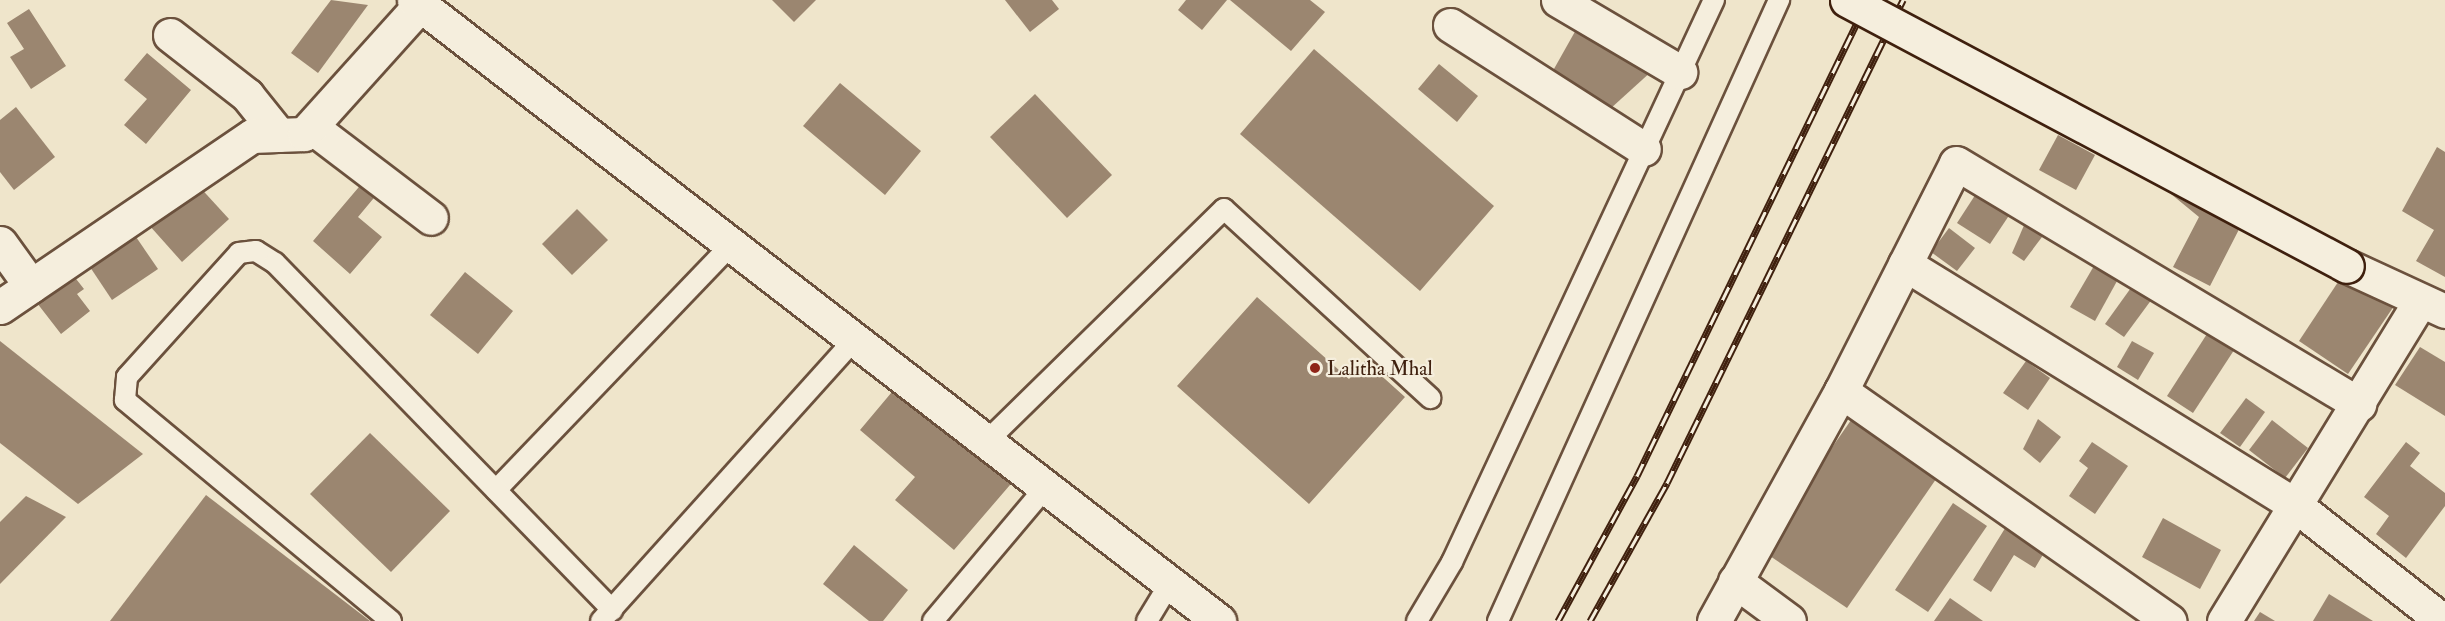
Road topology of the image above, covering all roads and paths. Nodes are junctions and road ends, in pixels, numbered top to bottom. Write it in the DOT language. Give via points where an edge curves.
graph roads {
  1 [pos="1558,0"];
  2 [pos="1714,0"];
  3 [pos="1779,0"];
  4 [pos="1847,0"];
  5 [pos="417,2"];
  6 [pos="1450,25"];
  7 [pos="170,35"];
  8 [pos="1680,72"];
  9 [pos="313,128"];
  10 [pos="279,135"];
  11 [pos="1644,149"];
  12 [pos="431,218"];
  13 [pos="0,243"];
  14 [pos="731,245"];
  15 [pos="1905,264"];
  16 [pos="31,286"];
  17 [pos="2433,306"];
  18 [pos="0,307"];
  19 [pos="854,340"];
  20 [pos="1841,391"];
  21 [pos="1430,398"];
  22 [pos="2359,404"];
  23 [pos="986,442"];
  24 [pos="1046,488"];
  25 [pos="496,490"];
  26 [pos="2295,505"];
  27 [pos="1735,581"];
  28 [pos="1170,583"];
  29 [pos="607,615"];
  30 [pos="391,621"];
  31 [pos="933,621"];
  32 [pos="1147,621"];
  33 [pos="1219,621"];
  34 [pos="1417,621"];
  35 [pos="1498,621"];
  36 [pos="1714,621"];
  37 [pos="1789,621"];
  38 [pos="2169,621"];
  39 [pos="2224,621"];
  40 [pos="2443,621"];
  1 -- 8 [label="street"];
  2 -- 8 [label="lane"];
  3 -- 35 [label="lane"];
  4 -- 17 [label="street, bridge" via="2347,266"];
  5 -- 9 [label="street"];
  5 -- 14 [label="street"];
  6 -- 11 [label="street"];
  7 -- 10 [label="street" via="247,95"];
  8 -- 11 [label="lane"];
  9 -- 10 [label="street" via="297,137"];
  9 -- 12 [label="street"];
  10 -- 16 [label="street" via="252,136"];
  11 -- 34 [label="lane" via="1452,562"];
  13 -- 16 [label="street"];
  14 -- 19 [label="street"];
  14 -- 25 [label="lane"];
  15 -- 20 [label="street"];
  15 -- 22 [label="street" via="1956,163"];
  15 -- 26 [label="street"];
  16 -- 18 [label="street"];
  17 -- 22 [label="street"];
  19 -- 23 [label="street"];
  19 -- 29 [label="lane"];
  20 -- 27 [label="street"];
  20 -- 38 [label="street"];
  21 -- 23 [label="lane" via="1224,209"];
  22 -- 26 [label="street"];
  23 -- 24 [label="street"];
  24 -- 28 [label="street"];
  24 -- 31 [label="lane"];
  25 -- 29 [label="lane"];
  25 -- 30 [label="lane" via="275,264 256,251 239,253 127,377 125,400"];
  26 -- 39 [label="street"];
  26 -- 40 [label="street"];
  27 -- 36 [label="street"];
  27 -- 37 [label="street"];
  28 -- 32 [label="lane"];
  28 -- 33 [label="street"];
}
